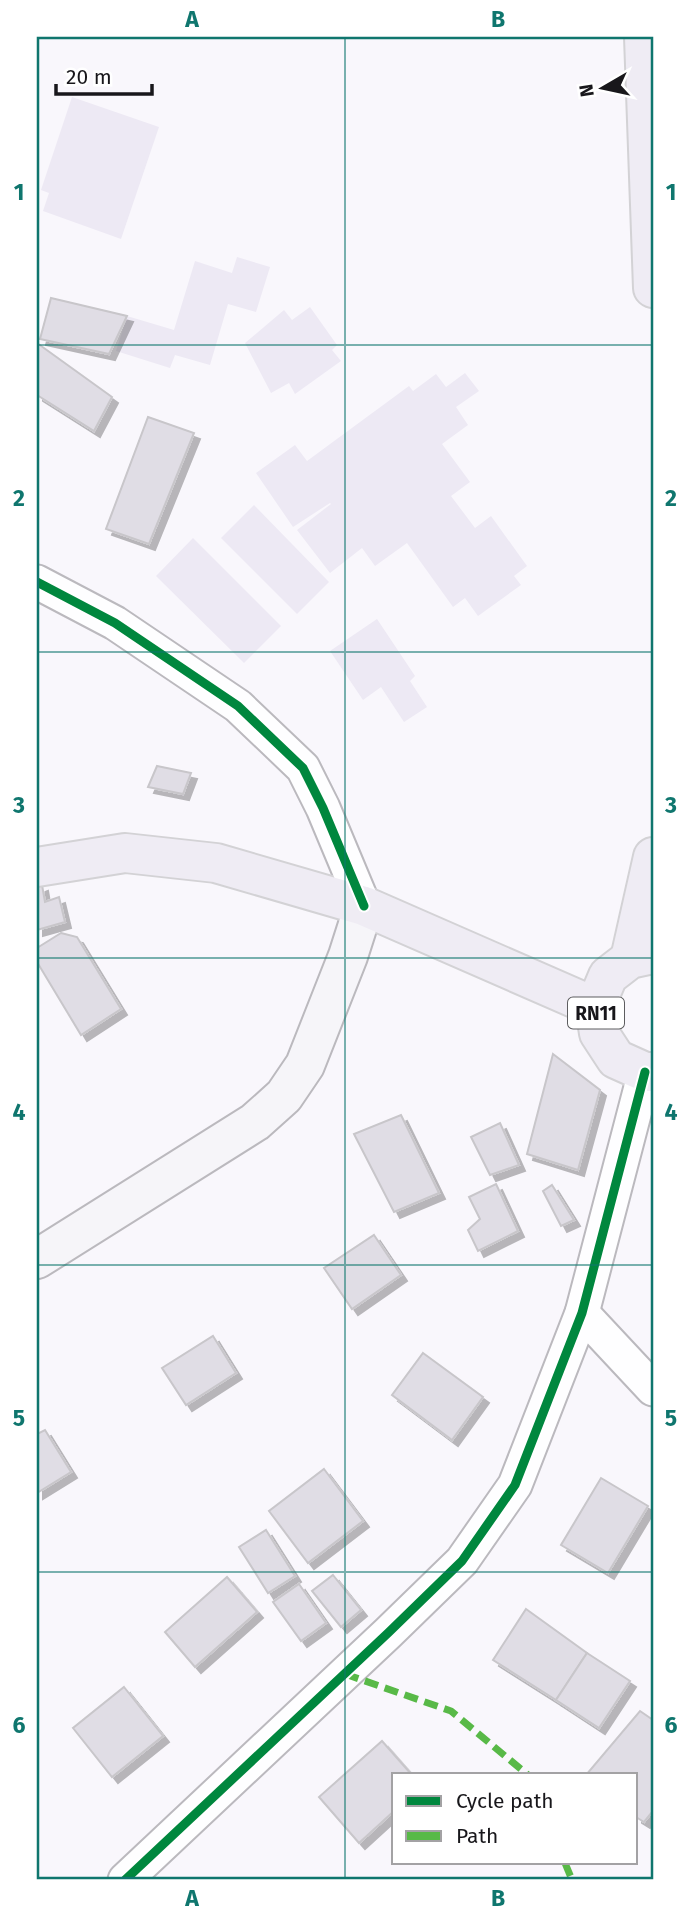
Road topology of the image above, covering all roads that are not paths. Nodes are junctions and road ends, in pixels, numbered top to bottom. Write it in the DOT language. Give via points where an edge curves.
graph roads {
  1 [pos="644,37"];
  2 [pos="653,288"];
  3 [pos="37,582"];
  4 [pos="653,856"];
  5 [pos="37,867"];
  6 [pos="364,906"];
  7 [pos="642,957"];
  8 [pos="595,1007"];
  9 [pos="649,1072"];
  10 [pos="37,1259"];
  11 [pos="582,1313"];
  12 [pos="653,1390"];
  13 [pos="125,1880"];
  1 -- 2 [label="main road"];
  3 -- 6 [label="street" via="115,623 238,706 303,768"];
  4 -- 7 [label="main road, RN11"];
  5 -- 6 [label="main road" via="125,853 216,863"];
  6 -- 8 [label="main road"];
  6 -- 10 [label="main road" via="305,1065 284,1096 255,1122"];
  7 -- 8 [label="main road, RN11" via="608,976"];
  8 -- 9 [label="main road, RN11" via="599,1033 616,1059"];
  9 -- 11 [label="street"];
  11 -- 12 [label="street"];
  11 -- 13 [label="street" via="515,1485 462,1561"];
}
